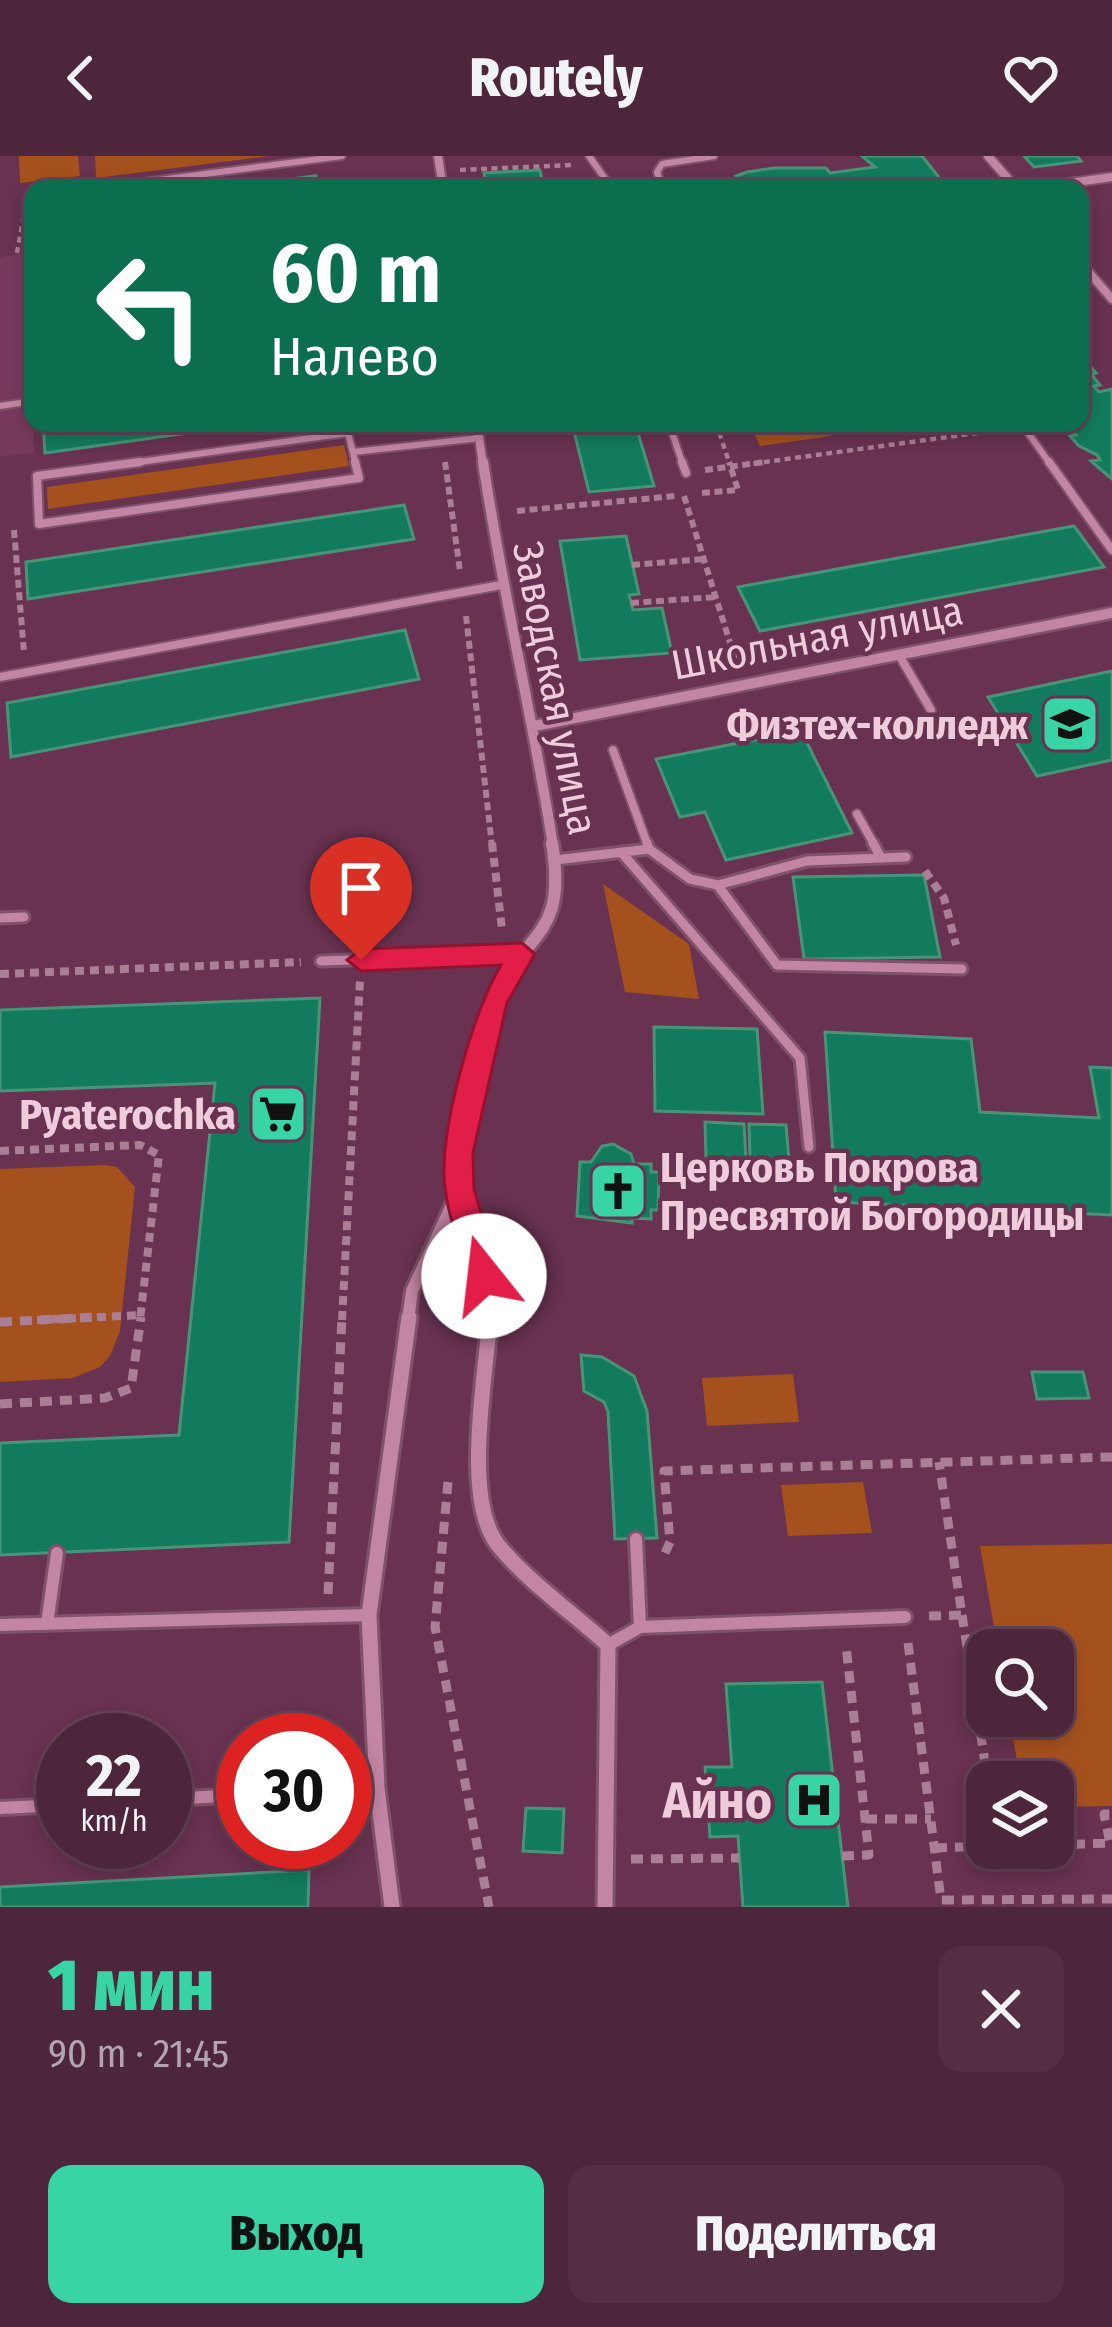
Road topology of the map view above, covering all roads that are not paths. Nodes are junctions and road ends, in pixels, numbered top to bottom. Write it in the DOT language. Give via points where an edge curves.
graph roads {
  1 [pos="342,156"];
  2 [pos="713,156"];
  3 [pos="988,156"];
  4 [pos="159,180"];
  5 [pos="660,180"];
  6 [pos="1009,180"];
  7 [pos="1089,272"];
  8 [pos="1112,298"];
  9 [pos="479,432"];
  10 [pos="672,432"];
  11 [pos="1028,432"];
  12 [pos="480,438"];
  13 [pos="352,452"];
  14 [pos="686,473"];
  15 [pos="1112,550"];
  16 [pos="500,585"];
  17 [pos="1112,613"];
  18 [pos="899,655"];
  19 [pos="0,677"];
  20 [pos="931,710"];
  21 [pos="534,726"];
  22 [pos="613,750"];
  23 [pos="857,814"];
  24 [pos="649,849"];
  25 [pos="621,852"];
  26 [pos="906,856"];
  27 [pos="881,858"];
  28 [pos="555,860"];
  29 [pos="719,887"];
  30 [pos="24,917"];
  31 [pos="0,918"];
  32 [pos="522,954"];
  33 [pos="321,961"];
  34 [pos="962,969"];
  35 [pos="809,1148"];
  36 [pos="459,1189"];
  37 [pos="637,1539"];
  38 [pos="57,1553"];
  39 [pos="369,1615"];
  40 [pos="904,1616"];
  41 [pos="47,1624"];
  42 [pos="0,1625"];
  43 [pos="640,1628"];
  44 [pos="608,1645"];
  45 [pos="372,1788"];
  46 [pos="376,1788"];
  47 [pos="36,1806"];
  48 [pos="0,1808"];
  49 [pos="392,1907"];
  50 [pos="605,1907"];
  1 -- 4 [label="lane"];
  2 -- 5 [label="lane" via="662,164"];
  3 -- 6 [label="street"];
  7 -- 8 [label="street"];
  9 -- 12 [label="street, Заводская улица"];
  10 -- 14 [label="lane"];
  11 -- 15 [label="lane"];
  12 -- 13 [label="lane"];
  12 -- 16 [label="street, Заводская улица"];
  13 -- 13 [label="lane" via="359,478 39,524 37,476 348,433"];
  16 -- 19 [label="lane"];
  16 -- 21 [label="street, Заводская улица"];
  17 -- 18 [label="street, Школьная улица"];
  18 -- 20 [label="lane"];
  18 -- 21 [label="street, Школьная улица"];
  21 -- 28 [label="street, Заводская улица"];
  22 -- 24 [label="lane"];
  23 -- 27 [label="lane"];
  24 -- 25 [label="lane"];
  24 -- 29 [label="lane" via="686,881"];
  25 -- 28 [label="lane"];
  25 -- 35 [label="lane" via="800,1058"];
  26 -- 27 [label="lane"];
  27 -- 29 [label="lane" via="796,863"];
  28 -- 32 [label="street, Заводская улица" via="551,921"];
  29 -- 34 [label="lane" via="777,965"];
  30 -- 31 [label="lane"];
  32 -- 33 [label="lane"];
  32 -- 36 [label="street, Заводская улица" via="494,1001 458,1153"];
  36 -- 39 [label="street" via="412,1291"];
  36 -- 44 [label="street" via="490,1312 479,1483 484,1519 498,1545"];
  37 -- 43 [label="lane"];
  38 -- 41 [label="lane"];
  39 -- 41 [label="lane"];
  39 -- 46 [label="street"];
  40 -- 43 [label="lane"];
  41 -- 42 [label="lane"];
  43 -- 44 [label="lane"];
  44 -- 50 [label="street"];
  45 -- 46 [label="lane"];
  46 -- 49 [label="street"];
  47 -- 48 [label="lane"];
}
